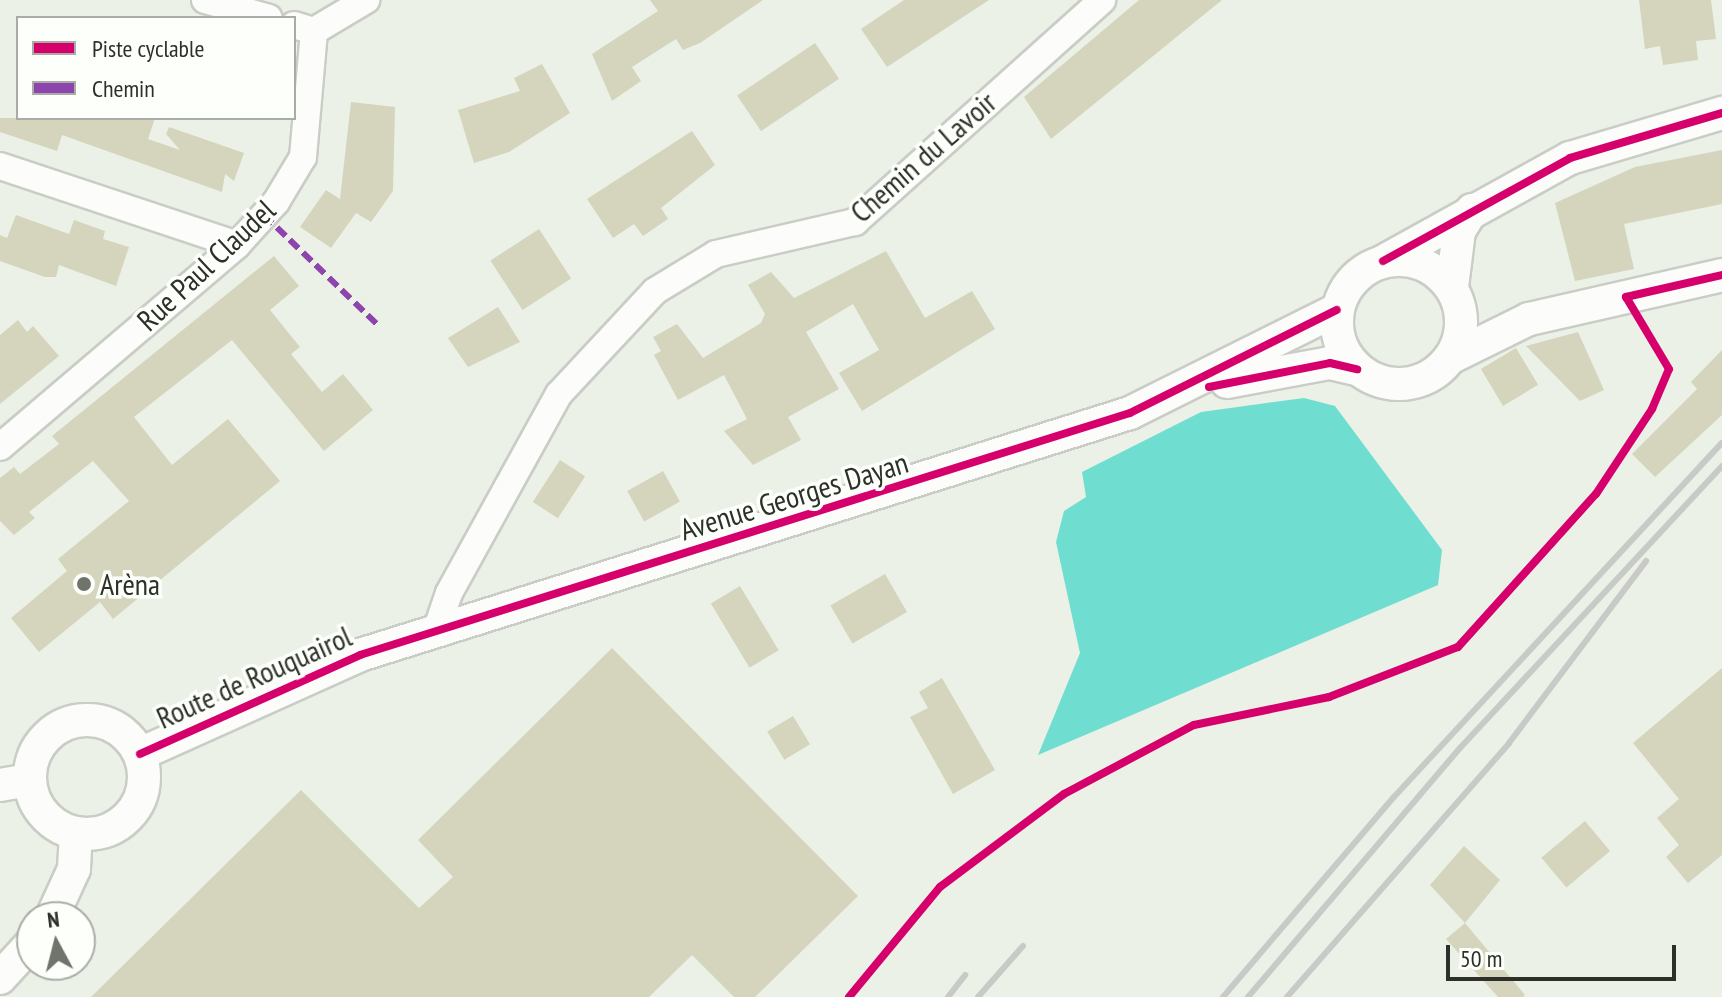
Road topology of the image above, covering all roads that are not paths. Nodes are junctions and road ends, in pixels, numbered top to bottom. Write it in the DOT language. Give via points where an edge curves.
graph roads {
  1 [pos="205,0"];
  2 [pos="366,0"];
  3 [pos="1102,0"];
  4 [pos="262,16"];
  5 [pos="304,28"];
  6 [pos="1722,113"];
  7 [pos="0,166"];
  8 [pos="1472,210"];
  9 [pos="237,245"];
  10 [pos="1383,261"];
  11 [pos="1722,275"];
  12 [pos="1455,295"];
  13 [pos="1337,310"];
  14 [pos="1529,319"];
  15 [pos="1450,358"];
  16 [pos="1357,369"];
  17 [pos="1166,399"];
  18 [pos="0,447"];
  19 [pos="435,634"];
  20 [pos="140,754"];
  21 [pos="15,783"];
  22 [pos="76,833"];
  23 [pos="59,901"];
  24 [pos="16,960"];
  25 [pos="0,978"];
  1 -- 4 [label="street"];
  2 -- 5 [label="street"];
  3 -- 19 [label="street, Chemin du Lavoir" via="855,222 716,254 655,291 559,394 449,593"];
  5 -- 9 [label="street, Rue Paul Claudel" via="303,157 276,202"];
  6 -- 8 [label="street" via="1570,158"];
  7 -- 9 [label="street"];
  8 -- 10 [label="street"];
  8 -- 12 [label="street" via="1459,231"];
  9 -- 18 [label="street, Rue Paul Claudel"];
  10 -- 12 [label="street" via="1426,265"];
  10 -- 13 [label="street" via="1352,280"];
  11 -- 14 [label="street"];
  12 -- 14 [label="street" via="1474,312"];
  12 -- 15 [label="street" via="1461,331"];
  13 -- 16 [label="street" via="1337,336"];
  13 -- 17 [label="street, Avenue Georges Dayan"];
  14 -- 15 [label="street"];
  15 -- 16 [label="street" via="1404,384"];
  16 -- 17 [label="street, Avenue Georges Dayan" via="1287,369"];
  17 -- 19 [label="street, Avenue Georges Dayan"];
  19 -- 20 [label="street, Route de Rouquairol" via="315,672"];
  20 -- 21 [label="street" via="108,724 63,725"];
  20 -- 22 [label="street" via="144,776 131,814 106,830"];
  21 -- 22 [label="street" via="44,815"];
  22 -- 23 [label="street" via="74,869"];
  24 -- 25 [label="street"];
}
